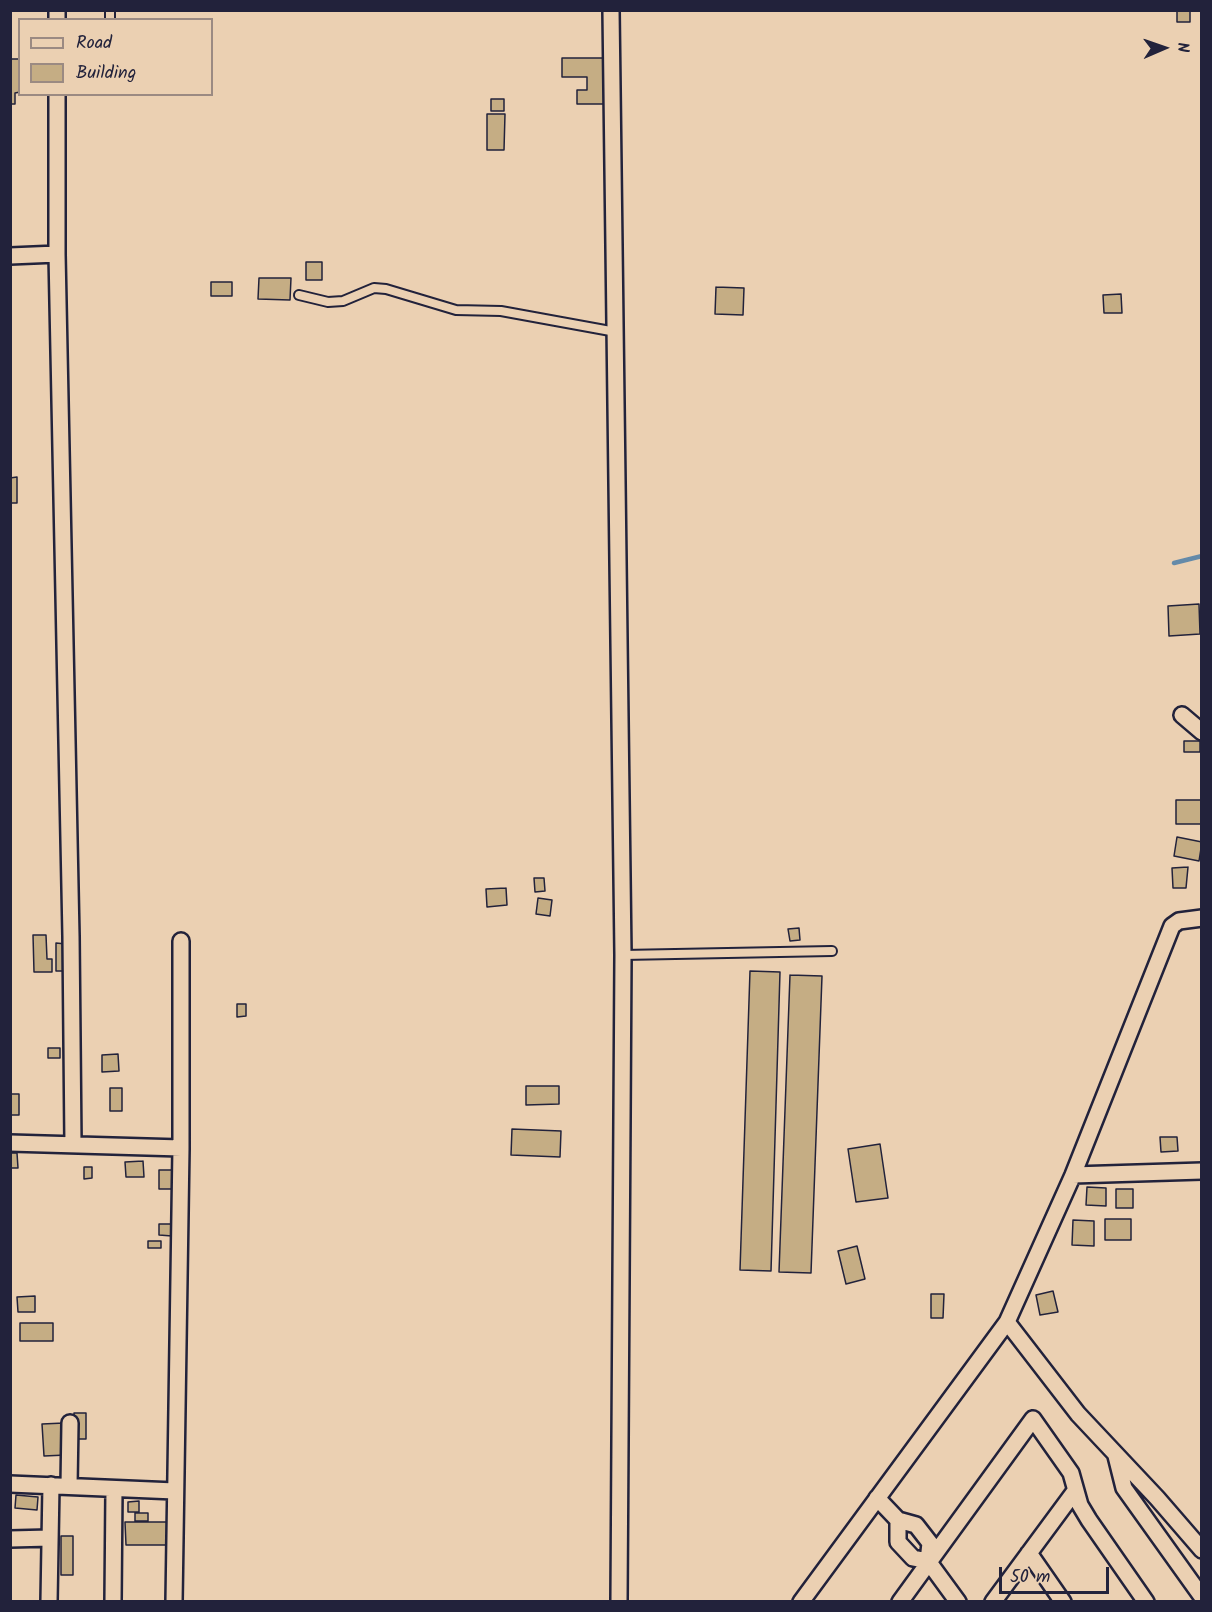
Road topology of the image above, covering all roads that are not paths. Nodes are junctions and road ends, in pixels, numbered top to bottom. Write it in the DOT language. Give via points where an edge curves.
graph roads {
  1 [pos="611,10"];
  2 [pos="57,96"];
  3 [pos="57,254"];
  4 [pos="10,256"];
  5 [pos="299,296"];
  6 [pos="616,332"];
  7 [pos="1182,715"];
  8 [pos="1202,732"];
  9 [pos="1202,918"];
  10 [pos="181,941"];
  11 [pos="832,951"];
  12 [pos="623,955"];
  13 [pos="10,1143"];
  14 [pos="73,1145"];
  15 [pos="181,1148"];
  16 [pos="1202,1170"];
  17 [pos="1073,1175"];
  18 [pos="1008,1322"];
  19 [pos="70,1423"];
  20 [pos="1115,1453"];
  21 [pos="10,1484"];
  22 [pos="51,1485"];
  23 [pos="69,1486"];
  24 [pos="114,1488"];
  25 [pos="175,1491"];
  26 [pos="1075,1491"];
  27 [pos="877,1498"];
  28 [pos="898,1520"];
  29 [pos="50,1538"];
  30 [pos="10,1539"];
  31 [pos="1202,1550"];
  32 [pos="1029,1553"];
  33 [pos="928,1561"];
  34 [pos="1202,1597"];
  35 [pos="49,1602"];
  36 [pos="113,1602"];
  37 [pos="174,1602"];
  38 [pos="619,1602"];
  39 [pos="801,1602"];
  40 [pos="900,1602"];
  41 [pos="958,1602"];
  42 [pos="993,1602"];
  43 [pos="1063,1602"];
  44 [pos="1146,1602"];
  1 -- 6 [label="street"];
  2 -- 3 [label="street"];
  3 -- 4 [label="street"];
  3 -- 14 [label="street"];
  5 -- 6 [label="lane" via="343,301 374,288 386,289 456,310 501,311"];
  6 -- 12 [label="street"];
  7 -- 8 [label="street"];
  9 -- 17 [label="street" via="1179,921 1172,926"];
  10 -- 15 [label="street"];
  11 -- 12 [label="lane"];
  12 -- 38 [label="street"];
  13 -- 14 [label="street"];
  14 -- 15 [label="street"];
  15 -- 25 [label="street"];
  16 -- 17 [label="street"];
  17 -- 18 [label="street"];
  18 -- 20 [label="street" via="1078,1414"];
  18 -- 27 [label="street"];
  19 -- 23 [label="street"];
  20 -- 31 [label="street"];
  20 -- 34 [label="street" via="1124,1488"];
  21 -- 22 [label="street"];
  22 -- 23 [label="street"];
  22 -- 29 [label="street"];
  23 -- 24 [label="street"];
  24 -- 25 [label="street"];
  24 -- 36 [label="street"];
  25 -- 37 [label="street"];
  26 -- 32 [label="street"];
  26 -- 33 [label="street" via="1071,1473 1033,1419"];
  26 -- 44 [label="street" via="1089,1520"];
  27 -- 28 [label="street"];
  27 -- 39 [label="street"];
  28 -- 33 [label="street" via="898,1542 913,1558"];
  28 -- 33 [label="street" via="916,1525 930,1543"];
  29 -- 30 [label="street"];
  29 -- 35 [label="street"];
  32 -- 42 [label="street"];
  32 -- 43 [label="street"];
  33 -- 40 [label="street"];
  33 -- 41 [label="street"];
}
